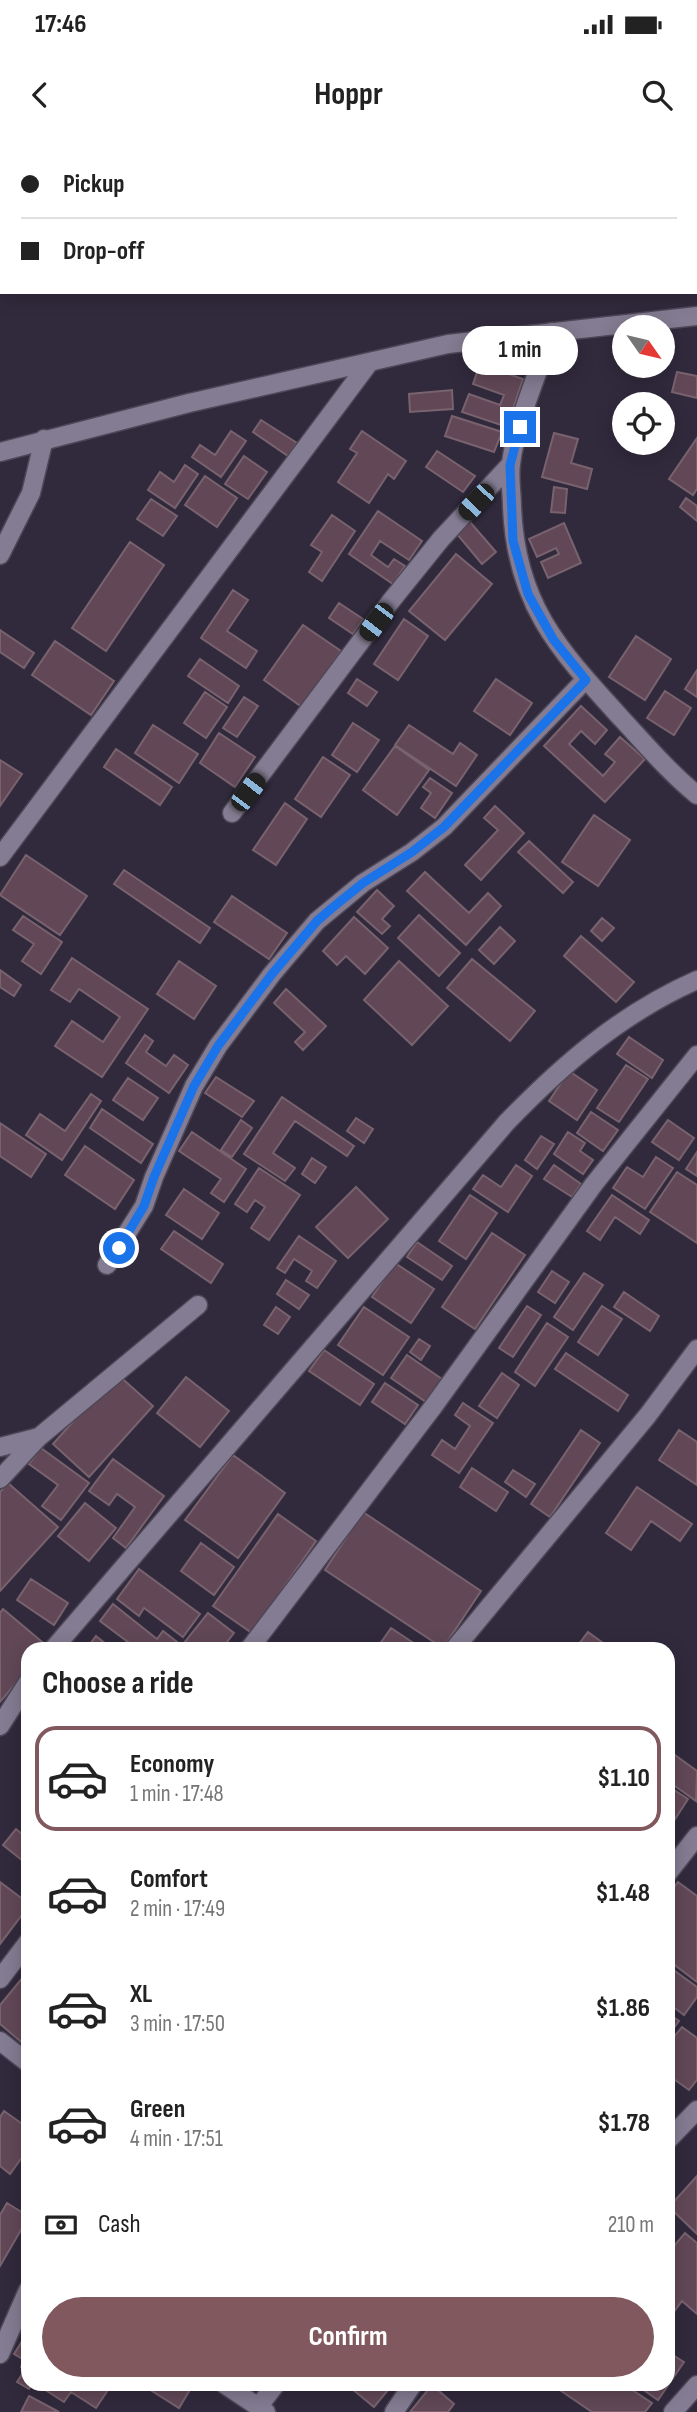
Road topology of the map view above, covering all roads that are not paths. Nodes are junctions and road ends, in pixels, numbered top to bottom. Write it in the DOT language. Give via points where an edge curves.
graph roads {
  1 [pos="697,316"];
  2 [pos="678,318"];
  3 [pos="697,324"];
  4 [pos="552,332"];
  5 [pos="369,363"];
  6 [pos="44,439"];
  7 [pos="0,452"];
  8 [pos="510,465"];
  9 [pos="0,555"];
  10 [pos="586,680"];
  11 [pos="697,795"];
  12 [pos="232,813"];
  13 [pos="0,857"];
  14 [pos="697,979"];
  15 [pos="697,1055"];
  16 [pos="107,1265"];
  17 [pos="198,1305"];
  18 [pos="697,1349"];
  19 [pos="39,1437"];
  20 [pos="0,1447"];
  21 [pos="0,1479"];
  22 [pos="59,1642"];
  23 [pos="255,1642"];
  24 [pos="460,1642"];
  25 [pos="21,1693"];
  26 [pos="0,1726"];
  27 [pos="697,1836"];
  28 [pos="675,1864"];
  29 [pos="21,1951"];
  30 [pos="0,1979"];
  31 [pos="0,2041"];
  32 [pos="21,2058"];
  33 [pos="697,2110"];
  34 [pos="675,2133"];
  35 [pos="21,2306"];
  36 [pos="0,2354"];
  37 [pos="697,2385"];
  38 [pos="235,2391"];
  39 [pos="272,2391"];
  40 [pos="408,2391"];
  41 [pos="262,2409"];
  42 [pos="394,2412"];
  43 [pos="673,2412"];
  1 -- 2 [label="street"];
  2 -- 3 [label="street"];
  2 -- 4 [label="street"];
  4 -- 5 [label="street" via="448,344"];
  4 -- 8 [label="street"];
  5 -- 6 [label="street"];
  5 -- 13 [label="street"];
  6 -- 7 [label="street"];
  6 -- 9 [label="street" via="31,493"];
  8 -- 10 [label="street" via="513,541 528,594 553,639"];
  8 -- 12 [label="street" via="408,580"];
  10 -- 11 [label="street"];
  10 -- 16 [label="street" via="444,827 317,921 272,974 194,1086 144,1206"];
  14 -- 22 [label="street" via="605,1033 548,1079"];
  15 -- 23 [label="street" via="594,1184"];
  17 -- 19 [label="street"];
  18 -- 24 [label="street"];
  19 -- 20 [label="street"];
  19 -- 21 [label="street"];
  25 -- 26 [label="street"];
  27 -- 28 [label="street"];
  29 -- 30 [label="street"];
  31 -- 32 [label="street"];
  33 -- 34 [label="street"];
  35 -- 36 [label="street"];
  37 -- 43 [label="street"];
  38 -- 41 [label="street"];
  39 -- 41 [label="street"];
  40 -- 42 [label="street"];
}
